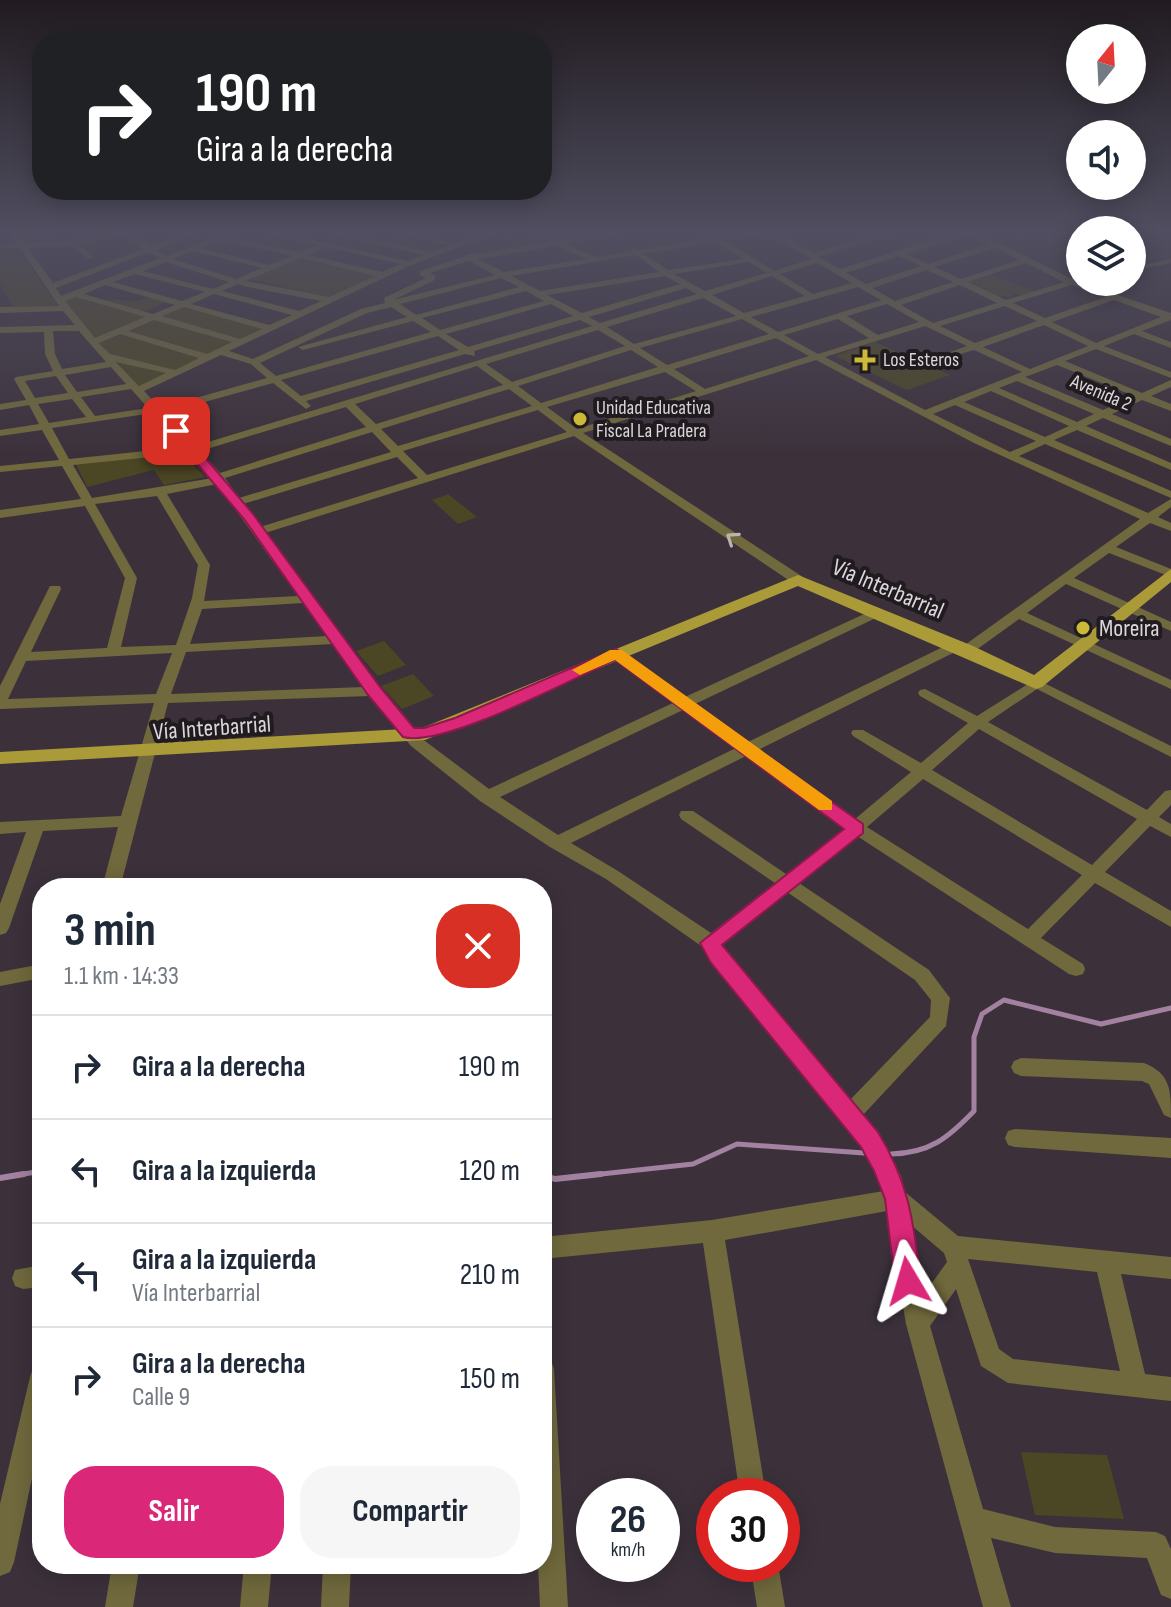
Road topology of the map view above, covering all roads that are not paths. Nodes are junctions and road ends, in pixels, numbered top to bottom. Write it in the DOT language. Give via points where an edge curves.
graph roads {
  1 [pos="60,305"];
  2 [pos="63,305"];
  3 [pos="111,305"];
  4 [pos="181,305"];
  5 [pos="187,305"];
  6 [pos="264,305"];
  7 [pos="319,305"];
  8 [pos="380,305"];
  9 [pos="399,305"];
  10 [pos="461,305"];
  11 [pos="539,305"];
  12 [pos="560,305"];
  13 [pos="619,305"];
  14 [pos="665,305"];
  15 [pos="725,305"];
  16 [pos="784,305"];
  17 [pos="879,305"];
  18 [pos="896,305"];
  19 [pos="1001,305"];
  20 [pos="1012,305"];
  21 [pos="1092,305"];
  22 [pos="1137,305"];
  23 [pos="0,310"];
  24 [pos="12,310"];
  25 [pos="47,310"];
  26 [pos="300,314"];
  27 [pos="838,315"];
  28 [pos="581,316"];
  29 [pos="745,316"];
  30 [pos="415,317"];
  31 [pos="1171,317"];
  32 [pos="153,318"];
  33 [pos="241,320"];
  34 [pos="1045,322"];
  35 [pos="929,324"];
  36 [pos="599,326"];
  37 [pos="0,328"];
  38 [pos="82,328"];
  39 [pos="270,328"];
  40 [pos="33,329"];
  41 [pos="49,329"];
  42 [pos="120,331"];
  43 [pos="1134,331"];
  44 [pos="440,333"];
  45 [pos="777,333"];
  46 [pos="211,334"];
  47 [pos="876,338"];
  48 [pos="93,342"];
  49 [pos="241,342"];
  50 [pos="1171,345"];
  51 [pos="1096,346"];
  52 [pos="633,347"];
  53 [pos="975,347"];
  54 [pos="180,349"];
  55 [pos="467,350"];
  56 [pos="221,352"];
  57 [pos="270,355"];
  58 [pos="820,355"];
  59 [pos="209,358"];
  60 [pos="108,360"];
  61 [pos="936,360"];
  62 [pos="1056,361"];
  63 [pos="254,362"];
  64 [pos="482,362"];
  65 [pos="662,367"];
  66 [pos="1029,372"];
  67 [pos="59,373"];
  68 [pos="177,373"];
  69 [pos="1171,375"];
  70 [pos="1016,377"];
  71 [pos="276,380"];
  72 [pos="1171,383"];
  73 [pos="511,386"];
  74 [pos="989,387"];
  75 [pos="134,388"];
  76 [pos="704,392"];
  77 [pos="76,395"];
  78 [pos="1141,396"];
  79 [pos="299,400"];
  80 [pos="32,401"];
  81 [pos="956,402"];
  82 [pos="348,403"];
  83 [pos="0,407"];
  84 [pos="539,407"];
  85 [pos="1171,408"];
  86 [pos="156,411"];
  87 [pos="314,413"];
  88 [pos="925,414"];
  89 [pos="1103,414"];
  90 [pos="93,420"];
  91 [pos="1077,425"];
  92 [pos="47,427"];
  93 [pos="372,427"];
  94 [pos="1,429"];
  95 [pos="576,433"];
  96 [pos="1043,440"];
  97 [pos="1171,443"];
  98 [pos="195,449"];
  99 [pos="398,452"];
  100 [pos="1011,456"];
  101 [pos="67,461"];
  102 [pos="1171,467"];
  103 [pos="0,469"];
  104 [pos="219,479"];
  105 [pos="425,479"];
  106 [pos="160,492"];
  107 [pos="1171,495"];
  108 [pos="90,501"];
  109 [pos="237,502"];
  110 [pos="1171,502"];
  111 [pos="0,514"];
  112 [pos="1149,518"];
  113 [pos="1171,527"];
  114 [pos="259,531"];
  115 [pos="1107,548"];
  116 [pos="1171,574"];
  117 [pos="1065,579"];
  118 [pos="798,580"];
  119 [pos="55,589"];
  120 [pos="308,599"];
  121 [pos="196,605"];
  122 [pos="1128,608"];
  123 [pos="875,613"];
  124 [pos="1019,614"];
  125 [pos="1171,627"];
  126 [pos="338,640"];
  127 [pos="1085,644"];
  128 [pos="179,647"];
  129 [pos="962,648"];
  130 [pos="113,652"];
  131 [pos="616,654"];
  132 [pos="20,657"];
  133 [pos="1036,683"];
  134 [pos="1171,685"];
  135 [pos="374,691"];
  136 [pos="925,693"];
  137 [pos="162,697"];
  138 [pos="0,702"];
  139 [pos="688,703"];
  140 [pos="977,723"];
  141 [pos="858,733"];
  142 [pos="417,736"];
  143 [pos="748,749"];
  144 [pos="1171,752"];
  145 [pos="144,755"];
  146 [pos="0,758"];
  147 [pos="0,767"];
  148 [pos="921,770"];
  149 [pos="1171,795"];
  150 [pos="486,797"];
  151 [pos="687,815"];
  152 [pos="1148,819"];
  153 [pos="128,821"];
  154 [pos="37,826"];
  155 [pos="0,828"];
  156 [pos="856,828"];
  157 [pos="1171,831"];
  158 [pos="556,843"];
  159 [pos="1093,873"];
  160 [pos="114,878"];
  161 [pos="784,883"];
  162 [pos="1171,920"];
  163 [pos="0,928"];
  164 [pos="1029,939"];
  165 [pos="711,943"];
  166 [pos="1076,969"];
  167 [pos="32,973"];
  168 [pos="0,979"];
  169 [pos="1021,1067"];
  170 [pos="1171,1109"];
  171 [pos="849,1115"];
  172 [pos="1015,1138"];
  173 [pos="1171,1148"];
  174 [pos="898,1199"];
  175 [pos="712,1231"];
  176 [pos="552,1247"];
  177 [pos="956,1255"];
  178 [pos="1107,1264"];
  179 [pos="1171,1268"];
  180 [pos="918,1324"];
  181 [pos="1136,1387"];
  182 [pos="1171,1389"];
  183 [pos="32,1421"];
  184 [pos="750,1478"];
  185 [pos="972,1520"];
  186 [pos="1163,1544"];
  187 [pos="0,1562"];
  188 [pos="552,1567"];
  189 [pos="124,1574"];
  190 [pos="257,1574"];
  191 [pos="337,1574"];
  192 [pos="767,1582"];
  193 [pos="1171,1585"];
  194 [pos="119,1607"];
  195 [pos="254,1607"];
  196 [pos="335,1607"];
  197 [pos="554,1607"];
  198 [pos="771,1607"];
  199 [pos="997,1607"];
  1 -- 25 [label="street"];
  2 -- 38 [label="street"];
  3 -- 32 [label="street"];
  4 -- 32 [label="street"];
  5 -- 33 [label="street"];
  6 -- 26 [label="street"];
  7 -- 26 [label="street"];
  8 -- 57 [label="street"];
  9 -- 30 [label="street"];
  10 -- 30 [label="street"];
  11 -- 44 [label="street"];
  12 -- 28 [label="street"];
  13 -- 28 [label="street"];
  14 -- 36 [label="street"];
  15 -- 29 [label="street"];
  16 -- 29 [label="street"];
  17 -- 27 [label="street"];
  18 -- 35 [label="street"];
  19 -- 35 [label="street"];
  20 -- 34 [label="street"];
  21 -- 34 [label="street"];
  22 -- 31 [label="street"];
  23 -- 24 [label="street"];
  24 -- 25 [label="street"];
  24 -- 37 [label="street"];
  25 -- 40 [label="street"];
  26 -- 39 [label="street"];
  27 -- 45 [label="street"];
  27 -- 47 [label="street"];
  28 -- 36 [label="street"];
  28 -- 55 [label="street"];
  29 -- 45 [label="street"];
  29 -- 52 [label="street"];
  30 -- 44 [label="street"];
  30 -- 57 [label="street"];
  31 -- 43 [label="street"];
  32 -- 42 [label="street"];
  32 -- 46 [label="street"];
  33 -- 39 [label="street"];
  33 -- 46 [label="street"];
  34 -- 51 [label="street"];
  34 -- 53 [label="street"];
  35 -- 47 [label="street"];
  35 -- 53 [label="street"];
  36 -- 52 [label="street"];
  36 -- 64 [label="street"];
  37 -- 40 [label="street"];
  38 -- 41 [label="street"];
  38 -- 48 [label="street"];
  39 -- 49 [label="street"];
  40 -- 41 [label="street"];
  41 -- 67 [label="street" via="47,339"];
  42 -- 48 [label="street"];
  42 -- 54 [label="street"];
  43 -- 50 [label="street"];
  43 -- 51 [label="street"];
  44 -- 55 [label="street"];
  44 -- 71 [label="street"];
  45 -- 58 [label="street"];
  45 -- 65 [label="street"];
  46 -- 49 [label="street"];
  46 -- 54 [label="street"];
  47 -- 58 [label="street"];
  48 -- 60 [label="street"];
  49 -- 56 [label="street"];
  51 -- 62 [label="street"];
  51 -- 69 [label="street"];
  52 -- 65 [label="street"];
  52 -- 73 [label="street"];
  53 -- 61 [label="street"];
  53 -- 66 [label="street"];
  54 -- 59 [label="street"];
  55 -- 64 [label="street"];
  55 -- 79 [label="street"];
  56 -- 59 [label="street"];
  56 -- 63 [label="street"];
  57 -- 63 [label="street"];
  58 -- 76 [label="street"];
  58 -- 88 [label="street"];
  59 -- 68 [label="street"];
  60 -- 67 [label="street"];
  60 -- 68 [label="street"];
  60 -- 75 [label="street"];
  62 -- 66 [label="street"];
  62 -- 78 [label="street"];
  63 -- 71 [label="street"];
  64 -- 73 [label="street"];
  64 -- 82 [label="street"];
  65 -- 76 [label="street"];
  65 -- 84 [label="street"];
  66 -- 70 [label="street"];
  67 -- 77 [label="street"];
  67 -- 80 [label="street" via="19,379"];
  68 -- 75 [label="street"];
  70 -- 74 [label="street"];
  70 -- 89 [label="street, Avenida 2"];
  71 -- 79 [label="street"];
  71 -- 86 [label="street"];
  72 -- 78 [label="street"];
  73 -- 84 [label="street"];
  73 -- 93 [label="street"];
  74 -- 81 [label="street"];
  74 -- 91 [label="street"];
  75 -- 77 [label="street"];
  75 -- 86 [label="street"];
  76 -- 95 [label="street"];
  77 -- 80 [label="street"];
  77 -- 90 [label="street"];
  78 -- 85 [label="street"];
  78 -- 89 [label="street"];
  79 -- 87 [label="street"];
  80 -- 83 [label="street"];
  80 -- 92 [label="street"];
  81 -- 88 [label="street"];
  81 -- 96 [label="street"];
  82 -- 87 [label="street"];
  82 -- 93 [label="street"];
  84 -- 95 [label="street"];
  84 -- 99 [label="street"];
  86 -- 90 [label="street"];
  86 -- 98 [label="street"];
  87 -- 98 [label="street"];
  88 -- 100 [label="street"];
  89 -- 91 [label="street"];
  89 -- 97 [label="street, Avenida 2"];
  90 -- 92 [label="street"];
  91 -- 96 [label="street"];
  91 -- 102 [label="street"];
  92 -- 94 [label="street"];
  92 -- 101 [label="street"];
  93 -- 99 [label="street"];
  93 -- 104 [label="street"];
  95 -- 105 [label="street"];
  118 -- 95 [label="street, one-way"];
  96 -- 100 [label="street"];
  96 -- 107 [label="street"];
  98 -- 101 [label="street"];
  98 -- 104 [label="street"];
  99 -- 105 [label="street"];
  99 -- 109 [label="street"];
  100 -- 112 [label="street"];
  101 -- 103 [label="street"];
  101 -- 108 [label="street"];
  104 -- 106 [label="street"];
  104 -- 109 [label="street"];
  105 -- 114 [label="street"];
  106 -- 108 [label="street"];
  106 -- 121 [label="street" via="204,565"];
  108 -- 111 [label="street"];
  108 -- 130 [label="street" via="131,578"];
  109 -- 114 [label="street"];
  110 -- 112 [label="street"];
  112 -- 113 [label="street"];
  112 -- 115 [label="street"];
  114 -- 120 [label="street"];
  115 -- 116 [label="street"];
  115 -- 117 [label="street"];
  116 -- 122 [label="main road"];
  117 -- 122 [label="street"];
  117 -- 124 [label="street"];
  118 -- 123 [label="main road, Vía Interbarrial"];
  118 -- 131 [label="main road, Vía Interbarrial"];
  119 -- 132 [label="street"];
  120 -- 121 [label="street"];
  120 -- 126 [label="street"];
  121 -- 128 [label="street"];
  122 -- 125 [label="street"];
  122 -- 127 [label="main road"];
  123 -- 129 [label="main road, Vía Interbarrial"];
  123 -- 139 [label="street"];
  124 -- 127 [label="street"];
  124 -- 129 [label="street"];
  126 -- 128 [label="street"];
  126 -- 135 [label="street"];
  127 -- 133 [label="main road"];
  127 -- 134 [label="street"];
  128 -- 130 [label="street"];
  128 -- 137 [label="street"];
  129 -- 133 [label="main road, Vía Interbarrial"];
  129 -- 143 [label="street"];
  130 -- 132 [label="street"];
  131 -- 139 [label="street"];
  131 -- 142 [label="main road, Vía Interbarrial"];
  132 -- 138 [label="street"];
  133 -- 140 [label="street"];
  133 -- 144 [label="street"];
  135 -- 137 [label="street"];
  135 -- 142 [label="street"];
  136 -- 140 [label="street"];
  137 -- 138 [label="street"];
  137 -- 145 [label="street"];
  139 -- 143 [label="street"];
  139 -- 150 [label="street"];
  140 -- 148 [label="street"];
  140 -- 152 [label="street"];
  141 -- 148 [label="street"];
  142 -- 145 [label="main road, Vía Interbarrial"];
  142 -- 150 [label="street"];
  143 -- 156 [label="street"];
  143 -- 158 [label="street"];
  145 -- 146 [label="main road, Vía Interbarrial"];
  145 -- 147 [label="main road, Vía Interbarrial"];
  145 -- 153 [label="street"];
  148 -- 156 [label="street"];
  148 -- 159 [label="street"];
  149 -- 152 [label="street"];
  150 -- 158 [label="street"];
  151 -- 161 [label="street"];
  152 -- 157 [label="street"];
  152 -- 159 [label="street"];
  153 -- 154 [label="street"];
  153 -- 160 [label="street"];
  154 -- 155 [label="street"];
  154 -- 163 [label="street"];
  156 -- 161 [label="street"];
  156 -- 164 [label="street"];
  158 -- 165 [label="street"];
  159 -- 162 [label="street"];
  159 -- 164 [label="street"];
  161 -- 165 [label="street"];
  161 -- 171 [label="street" via="922,975 941,998 939,1020"];
  164 -- 166 [label="street"];
  165 -- 171 [label="street"];
  167 -- 168 [label="street"];
  169 -- 170 [label="street" via="1144,1072 1156,1078"];
  171 -- 174 [label="street" via="885,1165"];
  172 -- 173 [label="street"];
  174 -- 175 [label="street"];
  174 -- 177 [label="street"];
  174 -- 180 [label="street"];
  175 -- 176 [label="street"];
  175 -- 184 [label="street"];
  177 -- 178 [label="street"];
  177 -- 180 [label="street"];
  177 -- 181 [label="street" via="990,1357 998,1366"];
  178 -- 179 [label="street"];
  178 -- 181 [label="street"];
  180 -- 185 [label="street"];
  181 -- 182 [label="street"];
  183 -- 187 [label="street"];
  185 -- 186 [label="street" via="1055,1540"];
  185 -- 199 [label="street"];
  186 -- 193 [label="street"];
  188 -- 197 [label="street"];
  189 -- 194 [label="street"];
  190 -- 195 [label="street"];
  191 -- 196 [label="street"];
  192 -- 198 [label="street"];
}
